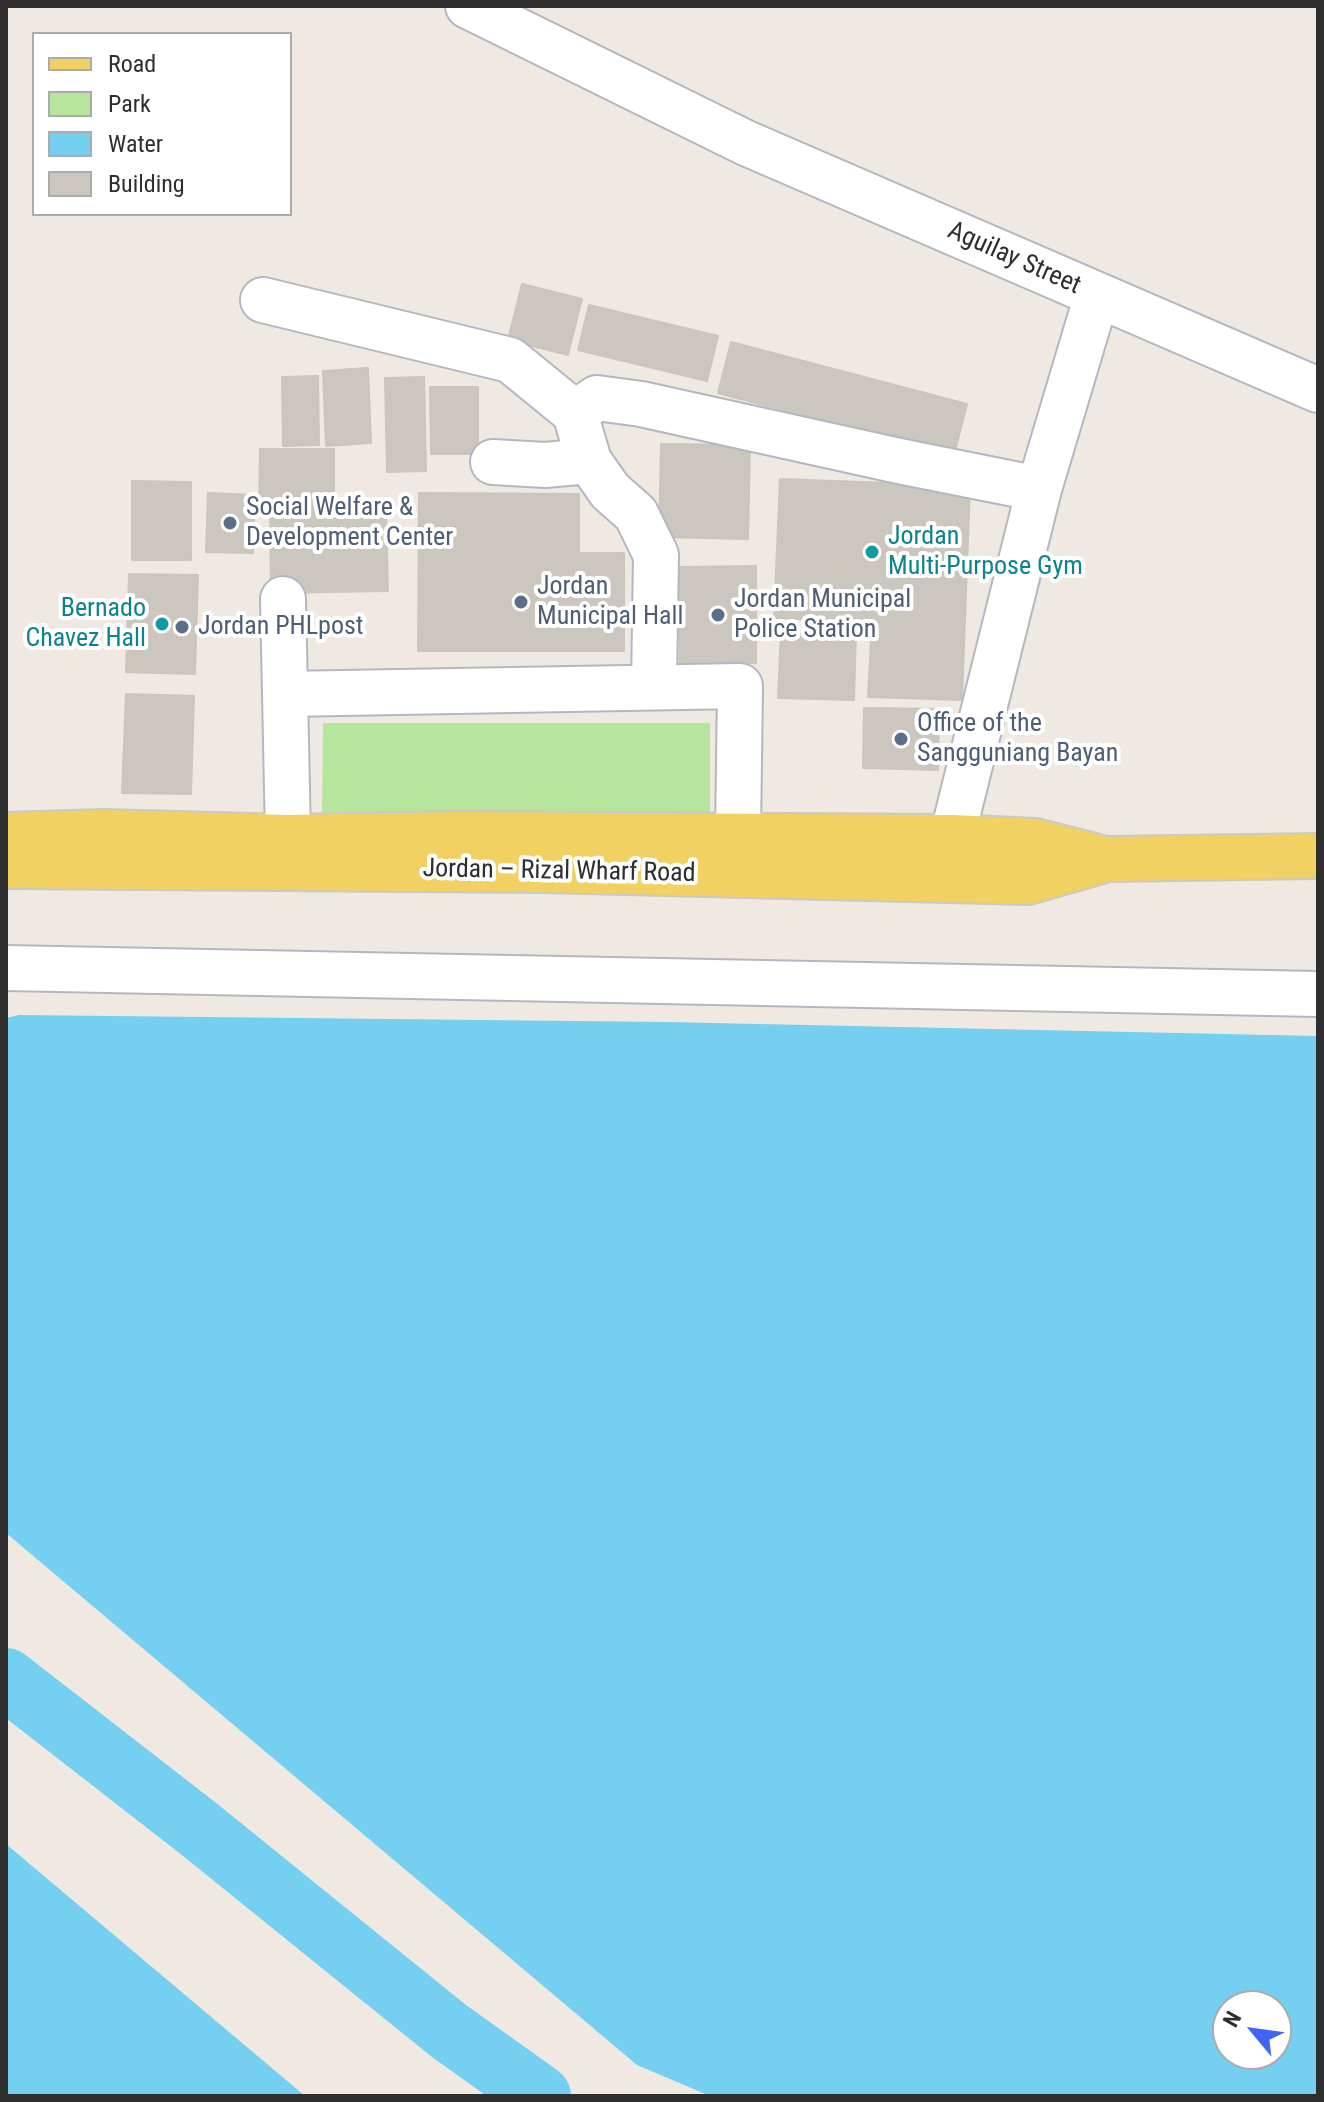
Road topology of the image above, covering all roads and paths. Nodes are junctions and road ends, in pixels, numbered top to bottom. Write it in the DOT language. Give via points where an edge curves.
graph roads {
  1 [pos="468,6"];
  2 [pos="1097,295"];
  3 [pos="263,300"];
  4 [pos="1318,390"];
  5 [pos="575,413"];
  6 [pos="589,461"];
  7 [pos="493,462"];
  8 [pos="1039,489"];
  9 [pos="283,599"];
  10 [pos="654,687"];
  11 [pos="285,694"];
  12 [pos="6,835"];
  13 [pos="738,835"];
  14 [pos="288,837"];
  15 [pos="952,837"];
  16 [pos="1318,856"];
  17 [pos="1108,859"];
  18 [pos="6,866"];
  19 [pos="6,968"];
  20 [pos="1318,994"];
  1 -- 2 [label="street, Aguilay Street" via="746,143"];
  2 -- 4 [label="street"];
  2 -- 8 [label="street, Aguilay Street"];
  3 -- 5 [label="street" via="510,360"];
  5 -- 6 [label="street"];
  5 -- 8 [label="street" via="597,398 641,404"];
  6 -- 7 [label="street"];
  6 -- 10 [label="street" via="610,491 636,514 656,555"];
  8 -- 15 [label="street, Aguilay Street"];
  9 -- 11 [label="street"];
  10 -- 11 [label="street"];
  10 -- 13 [label="street" via="740,686"];
  11 -- 14 [label="street"];
  12 -- 14 [label="main road, Jordan – Rizal Wharf Road"];
  13 -- 14 [label="main road, Jordan – Rizal Wharf Road"];
  13 -- 15 [label="main road, Jordan – Rizal Wharf Road"];
  15 -- 17 [label="main road, Jordan – Rizal Wharf Road" via="1035,841"];
  16 -- 17 [label="main road, Jordan – Rizal Wharf Road"];
  17 -- 18 [label="main road, Jordan – Rizal Wharf Road" via="1028,882 543,870"];
  19 -- 20 [label="street"];
}
